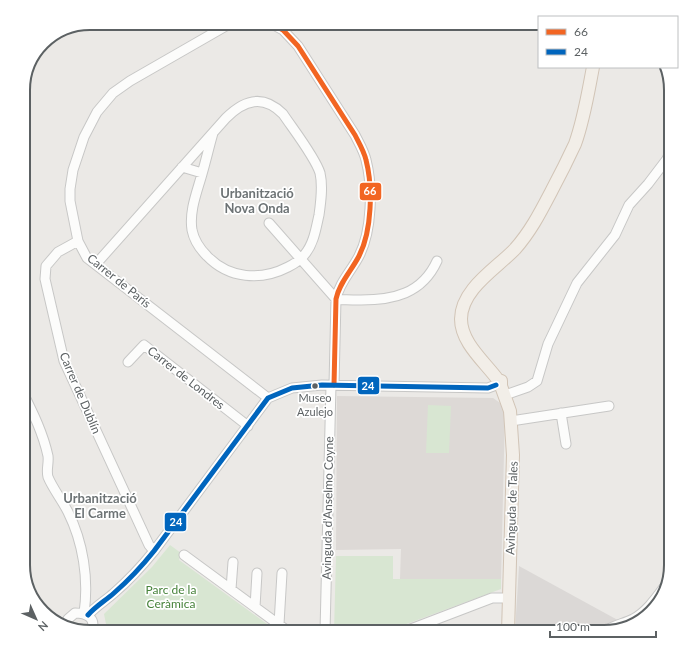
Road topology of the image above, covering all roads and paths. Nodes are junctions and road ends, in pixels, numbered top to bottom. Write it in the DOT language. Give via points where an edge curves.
graph roads {
  1 [pos="219,30"];
  2 [pos="282,30"];
  3 [pos="593,68"];
  4 [pos="213,133"];
  5 [pos="664,163"];
  6 [pos="182,167"];
  7 [pos="202,173"];
  8 [pos="269,223"];
  9 [pos="78,241"];
  10 [pos="301,258"];
  11 [pos="437,261"];
  12 [pos="96,264"];
  13 [pos="336,299"];
  14 [pos="128,362"];
  15 [pos="332,385"];
  16 [pos="500,387"];
  17 [pos="268,398"];
  18 [pos="609,406"];
  19 [pos="30,409"];
  20 [pos="561,413"];
  21 [pos="511,421"];
  22 [pos="248,426"];
  23 [pos="566,444"];
  24 [pos="154,551"];
  25 [pos="184,555"];
  26 [pos="233,562"];
  27 [pos="257,573"];
  28 [pos="282,573"];
  29 [pos="231,589"];
  30 [pos="509,598"];
  31 [pos="255,606"];
  32 [pos="86,614"];
  33 [pos="68,620"];
  34 [pos="279,624"];
  35 [pos="92,625"];
  36 [pos="325,625"];
  37 [pos="428,625"];
  38 [pos="508,625"];
  1 -- 9 [label="street, Carrer de París" via="122,87 108,98 97,112 84,137 70,188"];
  2 -- 13 [label="street" via="301,50 355,135 366,159 370,207 368,222 361,251"];
  3 -- 16 [label="main road" via="574,144 537,219 526,236 482,279 464,303 461,320 463,330"];
  4 -- 6 [label="street"];
  4 -- 7 [label="street"];
  4 -- 10 [label="street" via="230,114 246,103 264,102 283,114 317,166 321,179 315,232 310,246"];
  5 -- 16 [label="street" via="629,205 615,235 577,283 548,344 537,381 528,387"];
  6 -- 7 [label="street"];
  6 -- 12 [label="street"];
  7 -- 10 [label="street" via="193,204 192,230 197,243 210,259 228,271 253,276 281,270"];
  8 -- 10 [label="street"];
  9 -- 12 [label="street, Carrer de París" via="87,258"];
  9 -- 24 [label="street, Carrer de Dublín" via="58,252 46,266 45,279 64,361 149,546"];
  10 -- 13 [label="street"];
  11 -- 13 [label="street" via="422,282 401,295 381,300"];
  12 -- 17 [label="street, Carrer de París"];
  13 -- 15 [label="street, Avinguda d'Anselmo Coyne"];
  14 -- 22 [label="street, Carrer de Londres" via="144,345"];
  15 -- 16 [label="street"];
  15 -- 17 [label="street" via="292,388"];
  15 -- 36 [label="street, Avinguda d'Anselmo Coyne"];
  16 -- 21 [label="main road, Avinguda de Tales" via="510,411"];
  17 -- 22 [label="street"];
  18 -- 20 [label="street"];
  19 -- 32 [label="street" via="43,438 48,459 48,476 80,542"];
  20 -- 21 [label="street"];
  20 -- 23 [label="street"];
  21 -- 30 [label="main road, Avinguda de Tales" via="513,455"];
  22 -- 24 [label="street"];
  24 -- 32 [label="street" via="136,574"];
  25 -- 29 [label="street"];
  26 -- 29 [label="street"];
  27 -- 31 [label="street"];
  28 -- 34 [label="street"];
  29 -- 31 [label="street"];
  30 -- 37 [label="street" via="492,598"];
  30 -- 38 [label="main road, Avinguda de Tales"];
  31 -- 34 [label="street"];
  32 -- 33 [label="street" via="75,613"];
  32 -- 35 [label="street"];
}
